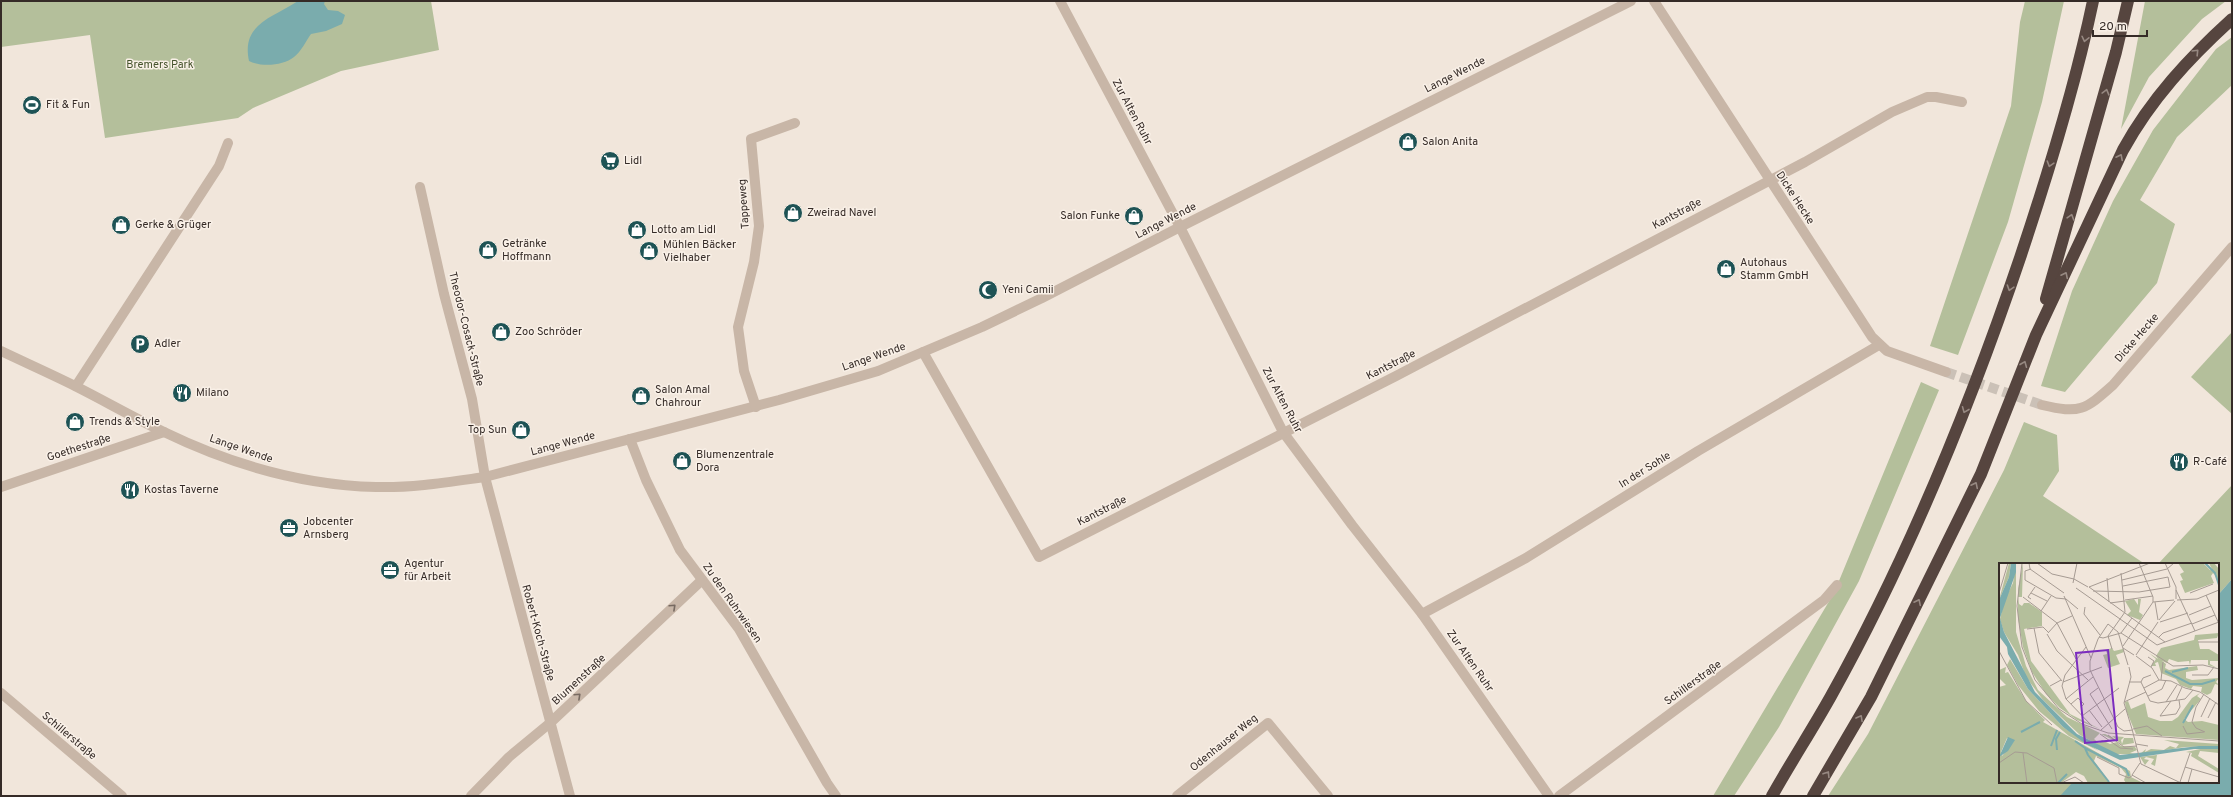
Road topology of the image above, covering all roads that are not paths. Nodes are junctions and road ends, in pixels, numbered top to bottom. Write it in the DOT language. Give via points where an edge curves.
graph roads {
  1 [pos="1060,1"];
  2 [pos="1631,1"];
  3 [pos="1654,1"];
  4 [pos="2093,1"];
  5 [pos="2128,1"];
  6 [pos="2232,19"];
  7 [pos="1962,102"];
  8 [pos="795,122"];
  9 [pos="228,143"];
  10 [pos="1769,180"];
  11 [pos="420,187"];
  12 [pos="1180,227"];
  13 [pos="2232,247"];
  14 [pos="2036,335"];
  15 [pos="1879,345"];
  16 [pos="1,351"];
  17 [pos="923,352"];
  18 [pos="1946,372"];
  19 [pos="76,386"];
  20 [pos="2042,406"];
  21 [pos="756,407"];
  22 [pos="164,432"];
  23 [pos="1283,432"];
  24 [pos="630,439"];
  25 [pos="485,477"];
  26 [pos="1,487"];
  27 [pos="702,580"];
  28 [pos="1836,585"];
  29 [pos="1422,614"];
  30 [pos="1,693"];
  31 [pos="550,723"];
  32 [pos="122,796"];
  33 [pos="471,796"];
  34 [pos="570,796"];
  35 [pos="836,796"];
  36 [pos="1177,796"];
  37 [pos="1328,796"];
  38 [pos="1549,796"];
  39 [pos="1559,796"];
  40 [pos="1772,796"];
  41 [pos="1813,796"];
  1 -- 12 [label="street, Zur Alten Ruhr"];
  2 -- 12 [label="street, Lange Wende"];
  3 -- 10 [label="street, Dicke Hecke"];
  4 -- 40 [label="highway, one-way" via="2061,130 1990,348 1944,461 1892,577 1832,695"];
  14 -- 5 [label="highway, one-way" via="2075,201"];
  14 -- 6 [label="highway, one-way" via="2107,182 2135,129 2166,86 2202,46"];
  7 -- 10 [label="street, Kantstraße" via="1936,97 1918,100"];
  8 -- 21 [label="street, Tappeweg" via="751,139 759,226 754,262 738,327 744,371"];
  9 -- 19 [label="street" via="218,166"];
  10 -- 15 [label="street, Dicke Hecke"];
  10 -- 23 [label="street, Kantstraße" via="1396,376"];
  11 -- 25 [label="street, Theodor-Cosack-Straße" via="444,294 472,399"];
  12 -- 17 [label="street, Lange Wende" via="1042,298"];
  12 -- 23 [label="street, Zur Alten Ruhr"];
  13 -- 20 [label="street, Dicke Hecke" via="2113,385 2092,404 2073,410"];
  41 -- 14 [label="highway, one-way" via="1871,697 1981,474"];
  15 -- 18 [label="street, Dicke Hecke" via="1887,351"];
  15 -- 29 [label="street, In der Sohle" via="1698,451 1526,558"];
  16 -- 19 [label="street, Lange Wende"];
  17 -- 21 [label="street, Lange Wende" via="878,371"];
  17 -- 23 [label="street, Kantstraße" via="1039,557"];
  19 -- 22 [label="street, Lange Wende"];
  21 -- 24 [label="street, Lange Wende"];
  22 -- 25 [label="street, Lange Wende" via="245,465 273,473 332,483 395,487"];
  22 -- 26 [label="street, Goethestraße"];
  23 -- 29 [label="street, Zur Alten Ruhr"];
  24 -- 25 [label="street, Lange Wende"];
  24 -- 27 [label="street, Zu den Ruhrwiesen" via="646,480 680,550"];
  25 -- 31 [label="street, Robert-Koch-Straße"];
  31 -- 27 [label="street, Blumenstraße, one-way"];
  27 -- 35 [label="street, Zu den Ruhrwiesen" via="739,629"];
  28 -- 39 [label="street, Schillerstraße" via="1824,600"];
  29 -- 38 [label="street, Zur Alten Ruhr"];
  30 -- 32 [label="street, Schillerstraße"];
  31 -- 33 [label="street, Blumenstraße" via="509,757"];
  31 -- 34 [label="street, Robert-Koch-Straße"];
  36 -- 37 [label="street, Odenhauser Weg" via="1268,723"];
}
